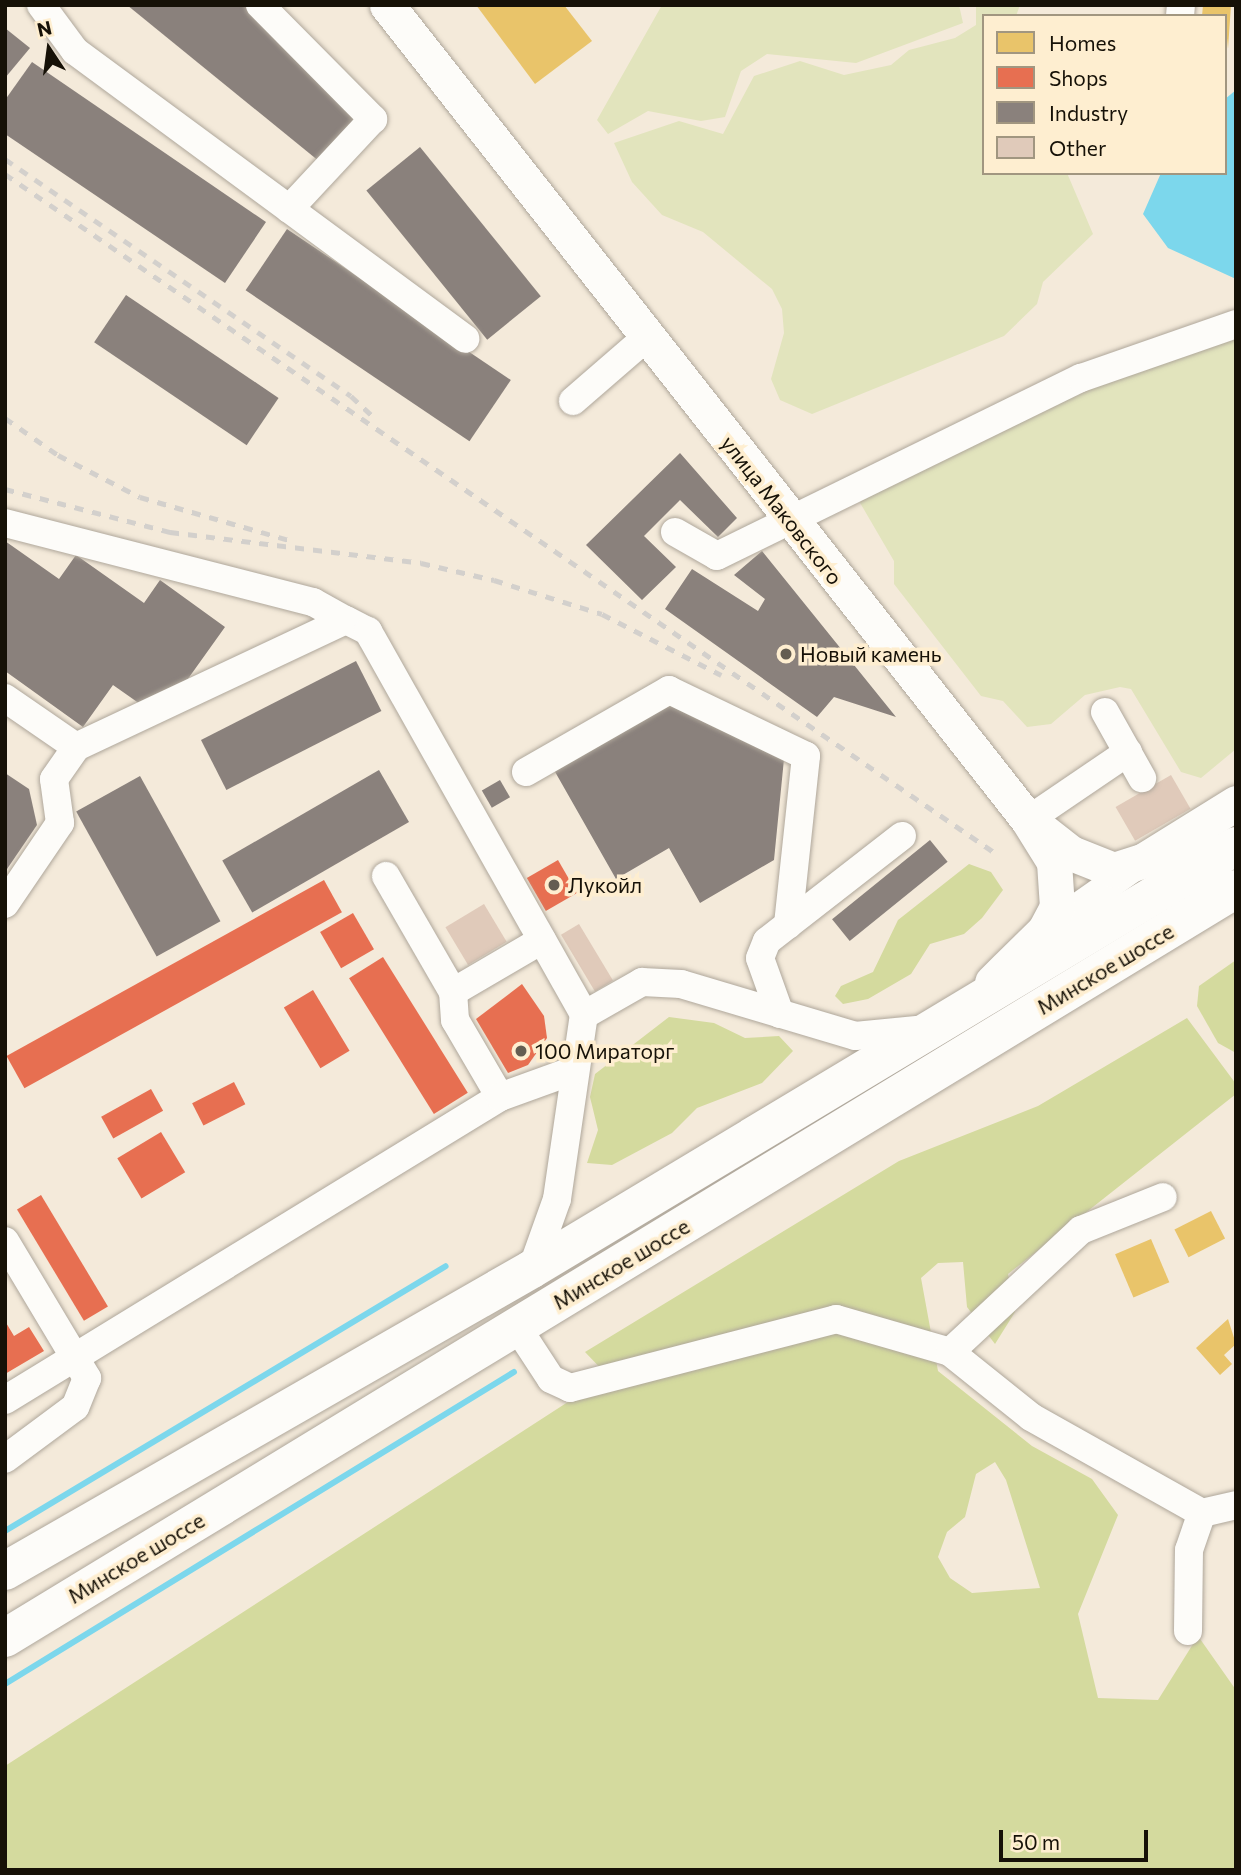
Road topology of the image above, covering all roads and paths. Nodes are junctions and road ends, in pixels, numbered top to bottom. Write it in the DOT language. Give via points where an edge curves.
graph roads {
  1 [pos="41,5"];
  2 [pos="260,5"];
  3 [pos="387,5"];
  4 [pos="289,209"];
  5 [pos="1236,324"];
  6 [pos="647,337"];
  7 [pos="466,339"];
  8 [pos="573,401"];
  9 [pos="789,519"];
  10 [pos="5,523"];
  11 [pos="675,531"];
  12 [pos="346,620"];
  13 [pos="5,698"];
  14 [pos="1105,712"];
  15 [pos="76,747"];
  16 [pos="1128,752"];
  17 [pos="526,772"];
  18 [pos="1142,778"];
  19 [pos="1236,803"];
  20 [pos="1028,820"];
  21 [pos="902,836"];
  22 [pos="1236,846"];
  23 [pos="1144,860"];
  24 [pos="386,876"];
  25 [pos="1236,889"];
  26 [pos="1236,902"];
  27 [pos="5,904"];
  28 [pos="788,925"];
  29 [pos="1045,930"];
  30 [pos="542,940"];
  31 [pos="1127,955"];
  32 [pos="453,992"];
  33 [pos="780,1014"];
  34 [pos="584,1015"];
  35 [pos="951,1020"];
  36 [pos="572,1071"];
  37 [pos="500,1097"];
  38 [pos="1163,1197"];
  39 [pos="5,1241"];
  40 [pos="532,1269"];
  41 [pos="517,1327"];
  42 [pos="950,1352"];
  43 [pos="75,1357"];
  44 [pos="5,1400"];
  45 [pos="5,1459"];
  46 [pos="1236,1505"];
  47 [pos="1202,1513"];
  48 [pos="11,1563"];
  49 [pos="1188,1631"];
  50 [pos="5,1638"];
  1 -- 4 [label="street" via="75,51"];
  2 -- 4 [label="street" via="373,119"];
  3 -- 6 [label="main road, улица Маковского"];
  4 -- 7 [label="street"];
  5 -- 9 [label="street" via="1081,377"];
  6 -- 8 [label="street"];
  6 -- 9 [label="main road, улица Маковского"];
  9 -- 11 [label="street" via="717,556"];
  9 -- 20 [label="main road, улица Маковского"];
  10 -- 12 [label="street" via="313,603"];
  12 -- 15 [label="street"];
  12 -- 30 [label="street" via="368,631"];
  13 -- 15 [label="street"];
  14 -- 16 [label="street"];
  15 -- 27 [label="street" via="54,779 61,823"];
  16 -- 18 [label="street"];
  16 -- 20 [label="street"];
  17 -- 28 [label="street" via="669,690 806,756"];
  19 -- 23 [label="main road"];
  20 -- 23 [label="main road" via="1095,866 1114,870"];
  20 -- 29 [label="main road, улица Маковского" via="1054,862 1060,886"];
  21 -- 28 [label="street"];
  22 -- 35 [label="highway, Минское шоссе"];
  23 -- 29 [label="street"];
  24 -- 32 [label="street"];
  25 -- 31 [label="highway, Минское шоссе"];
  26 -- 31 [label="street"];
  28 -- 33 [label="street" via="767,941 760,958"];
  29 -- 35 [label="main road, улица Маковского"];
  30 -- 32 [label="street"];
  30 -- 34 [label="street"];
  31 -- 41 [label="highway, Минское шоссе"];
  32 -- 37 [label="street" via="455,1020"];
  33 -- 34 [label="street" via="681,984 642,982"];
  33 -- 35 [label="street" via="855,1036 888,1037"];
  34 -- 36 [label="street"];
  35 -- 40 [label="highway, Минское шоссе"];
  36 -- 37 [label="street"];
  36 -- 40 [label="street" via="557,1199"];
  37 -- 43 [label="street"];
  38 -- 42 [label="street" via="1081,1230"];
  39 -- 43 [label="street"];
  40 -- 48 [label="highway, Минское шоссе"];
  41 -- 42 [label="street" via="551,1379 570,1388 836,1319"];
  41 -- 50 [label="highway, Минское шоссе"];
  42 -- 47 [label="street" via="1031,1417"];
  43 -- 44 [label="street"];
  43 -- 45 [label="street" via="87,1378 75,1407"];
  46 -- 47 [label="street"];
  47 -- 49 [label="street" via="1189,1550"];
}
